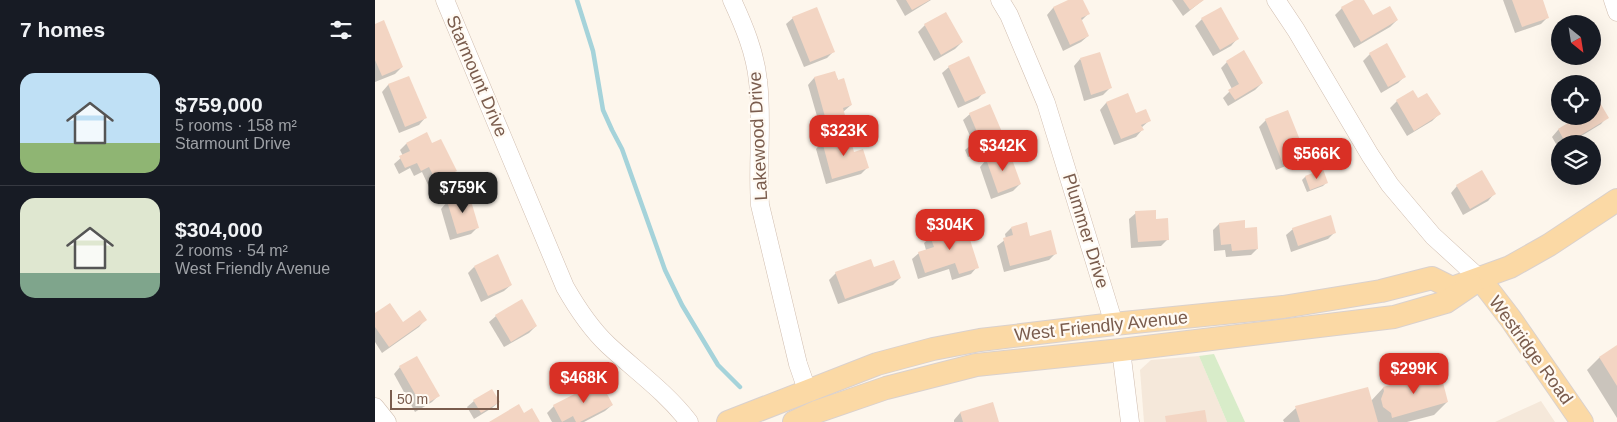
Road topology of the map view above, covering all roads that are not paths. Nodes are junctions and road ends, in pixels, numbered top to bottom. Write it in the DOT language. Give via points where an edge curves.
graph roads {
  1 [pos="445,0"];
  2 [pos="732,0"];
  3 [pos="1000,0"];
  4 [pos="1276,0"];
  5 [pos="1613,0"];
  6 [pos="1617,12"];
  7 [pos="1617,200"];
  8 [pos="1480,279"];
  9 [pos="1114,324"];
  10 [pos="1121,350"];
  11 [pos="807,390"];
  12 [pos="375,407"];
  13 [pos="744,416"];
  14 [pos="387,422"];
  15 [pos="689,422"];
  16 [pos="794,422"];
  17 [pos="1130,422"];
  18 [pos="1582,422"];
  1 -- 15 [label="street, Starmount Drive" via="565,287 578,310 608,345 675,403"];
  2 -- 11 [label="street, Lakewood Drive" via="746,31 758,81 760,205"];
  3 -- 9 [label="street, Plummer Drive" via="1047,103"];
  4 -- 8 [label="street" via="1390,185 1433,236"];
  5 -- 6 [label="street"];
  7 -- 8 [label="main road, West Friendly Avenue" via="1541,250"];
  8 -- 9 [label="main road, West Friendly Avenue" via="1453,288 1432,278 1381,291 1283,307"];
  8 -- 10 [label="main road, West Friendly Avenue" via="1446,302 1394,317"];
  8 -- 18 [label="main road, Westridge Road"];
  9 -- 11 [label="main road, West Friendly Avenue" via="933,349 877,364"];
  10 -- 16 [label="main road, West Friendly Avenue" via="976,365 886,388"];
  10 -- 17 [label="street"];
  11 -- 13 [label="main road, West Friendly Avenue"];
  12 -- 14 [label="street"];
}
